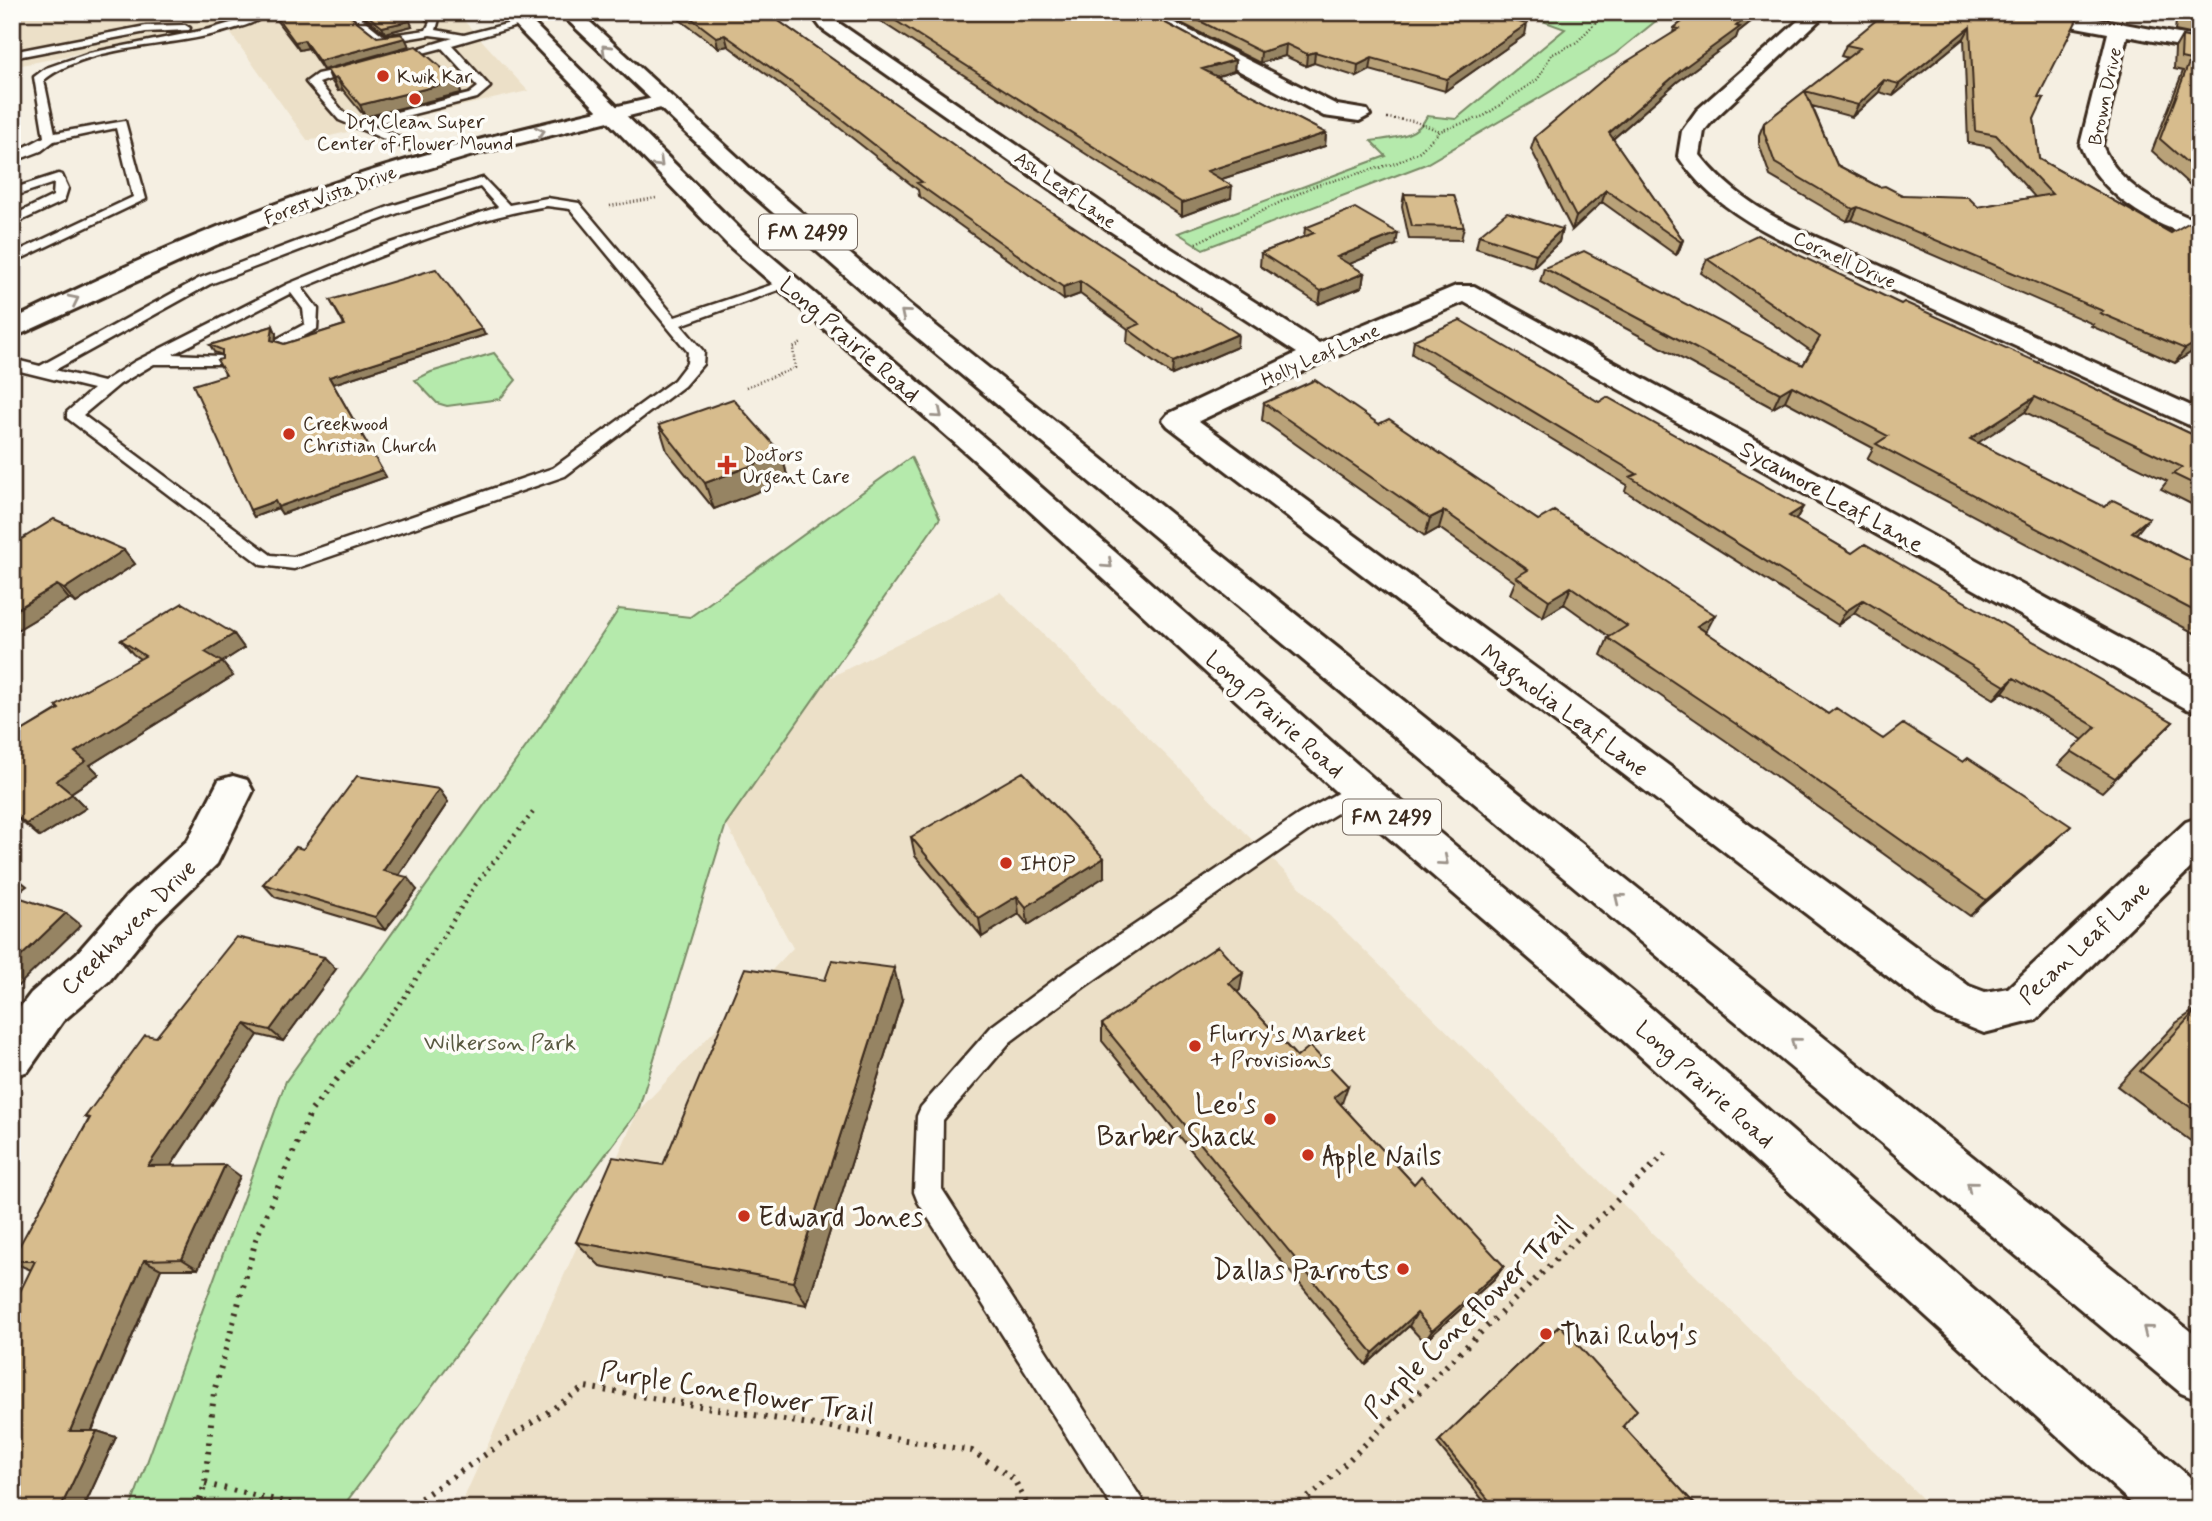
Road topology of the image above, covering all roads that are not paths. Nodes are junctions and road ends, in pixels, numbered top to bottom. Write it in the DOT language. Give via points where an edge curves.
graph roads {
  1 [pos="213,12"];
  2 [pos="220,12"];
  3 [pos="347,12"];
  4 [pos="424,12"];
  5 [pos="568,12"];
  6 [pos="1139,12"];
  7 [pos="1819,12"];
  8 [pos="2028,12"];
  9 [pos="255,13"];
  10 [pos="824,14"];
  11 [pos="517,18"];
  12 [pos="2119,29"];
  13 [pos="430,32"];
  14 [pos="460,36"];
  15 [pos="445,44"];
  16 [pos="2200,44"];
  17 [pos="12,55"];
  18 [pos="383,60"];
  19 [pos="371,63"];
  20 [pos="653,93"];
  21 [pos="604,105"];
  22 [pos="1359,115"];
  23 [pos="361,124"];
  24 [pos="50,138"];
  25 [pos="410,146"];
  26 [pos="12,158"];
  27 [pos="12,193"];
  28 [pos="506,209"];
  29 [pos="12,221"];
  30 [pos="411,222"];
  31 [pos="2200,231"];
  32 [pos="12,259"];
  33 [pos="788,285"];
  34 [pos="293,287"];
  35 [pos="1465,292"];
  36 [pos="12,307"];
  37 [pos="671,323"];
  38 [pos="12,330"];
  39 [pos="282,342"];
  40 [pos="1317,354"];
  41 [pos="156,357"];
  42 [pos="219,361"];
  43 [pos="12,364"];
  44 [pos="43,371"];
  45 [pos="103,387"];
  46 [pos="1178,420"];
  47 [pos="2200,421"];
  48 [pos="2200,699"];
  49 [pos="1359,789"];
  50 [pos="233,791"];
  51 [pos="2200,833"];
  52 [pos="1953,1000"];
  53 [pos="12,1056"];
  54 [pos="2200,1374"];
  55 [pos="1132,1509"];
  56 [pos="2182,1509"];
  1 -- 2 [label="lane"];
  3 -- 13 [label="lane" via="382,40"];
  4 -- 13 [label="lane" via="435,21"];
  20 -- 5 [label="street, FM 2499, one-way"];
  6 -- 22 [label="street" via="1332,111"];
  7 -- 47 [label="street, Cornell Drive" via="1693,131 1689,156 1718,192 1741,210 1789,234"];
  8 -- 12 [label="street"];
  9 -- 17 [label="lane" via="187,28 145,25"];
  9 -- 24 [label="lane" via="254,19 212,32 79,59 43,74 38,79"];
  10 -- 40 [label="street, Ash Leaf Lane" via="840,33"];
  11 -- 14 [label="lane"];
  11 -- 21 [label="street, Long Prairie Road / FM 2499"];
  12 -- 16 [label="street"];
  12 -- 31 [label="street, Brown Drive" via="2091,145 2094,160 2126,191"];
  13 -- 14 [label="lane"];
  14 -- 15 [label="lane"];
  15 -- 18 [label="lane"];
  15 -- 23 [label="lane" via="484,86 472,96"];
  19 -- 23 [label="lane" via="312,82 343,118"];
  20 -- 21 [label="street, Forest Vista Drive"];
  54 -- 20 [label="street, FM 2499, one-way" via="901,311"];
  21 -- 25 [label="street, Forest Vista Drive"];
  21 -- 33 [label="street, Long Prairie Road / FM 2499, one-way"];
  38 -- 21 [label="street, Forest Vista Drive, one-way" via="189,247 283,210"];
  23 -- 25 [label="lane"];
  24 -- 26 [label="lane"];
  24 -- 32 [label="lane" via="121,124 140,199"];
  25 -- 36 [label="street, Forest Vista Drive" via="220,213"];
  27 -- 29 [label="lane" via="58,178 62,188 59,198"];
  28 -- 30 [label="lane"];
  28 -- 30 [label="lane" via="483,182"];
  28 -- 37 [label="lane" via="547,202 574,206"];
  30 -- 34 [label="lane"];
  30 -- 44 [label="lane" via="205,281"];
  33 -- 37 [label="lane"];
  33 -- 49 [label="street, Long Prairie Road / FM 2499, one-way" via="983,452"];
  34 -- 39 [label="lane" via="314,313 312,326"];
  34 -- 41 [label="lane"];
  35 -- 40 [label="street, Holly Leaf Lane"];
  35 -- 48 [label="street, Sycamore Leaf Lane"];
  37 -- 45 [label="lane" via="696,352 690,374 559,471 294,563 267,561 74,415"];
  40 -- 46 [label="street, Holly Leaf Lane"];
  41 -- 42 [label="lane"];
  41 -- 45 [label="lane"];
  43 -- 44 [label="lane"];
  44 -- 45 [label="lane"];
  46 -- 52 [label="street, Magnolia Leaf Lane"];
  49 -- 55 [label="lane" via="1075,979 1001,1034 930,1116 928,1192"];
  49 -- 56 [label="street, Long Prairie Road / FM 2499, one-way" via="1620,1009"];
  50 -- 53 [label="street, Creekhaven Drive" via="203,852 142,909 93,967 47,1007"];
  51 -- 52 [label="street, Pecan Leaf Lane" via="2020,1006 1984,1013"];
}
